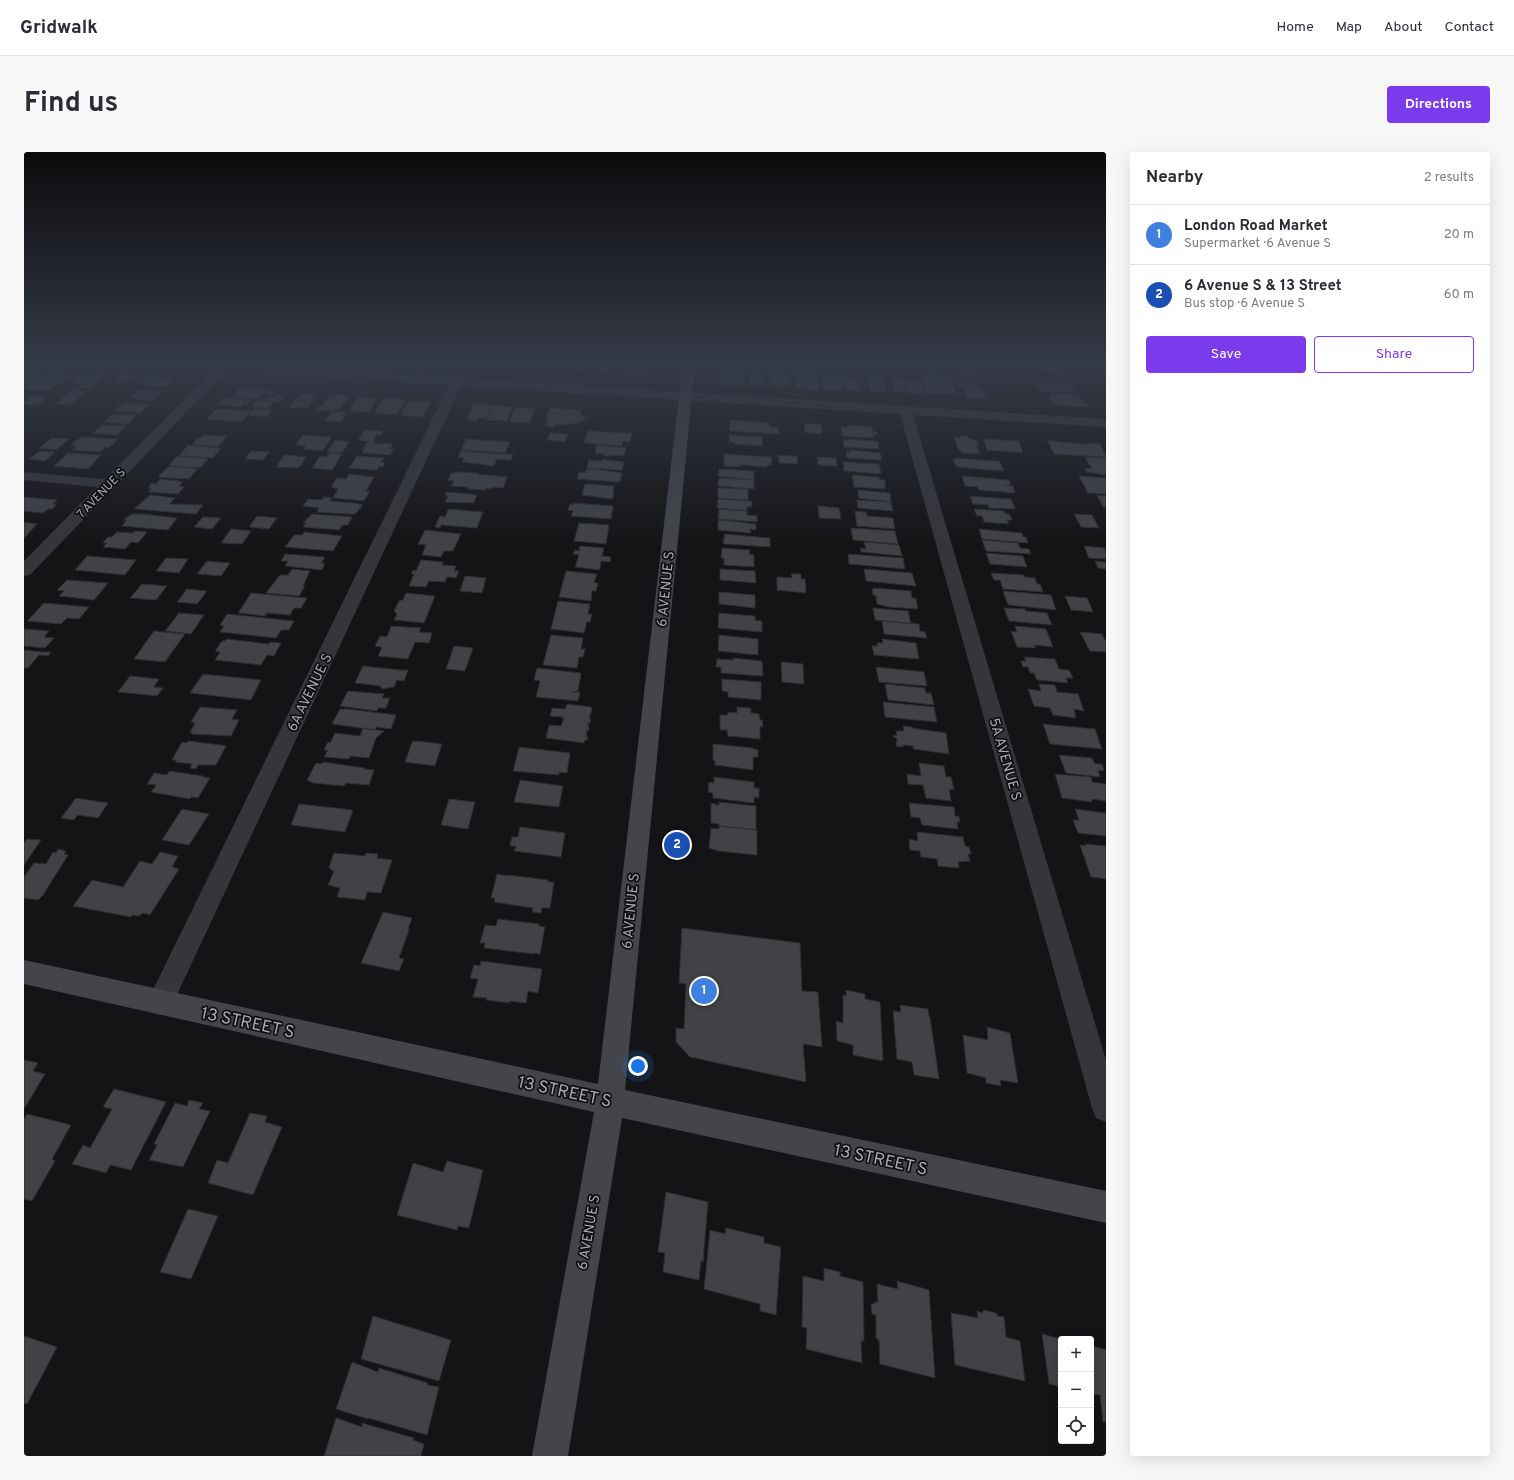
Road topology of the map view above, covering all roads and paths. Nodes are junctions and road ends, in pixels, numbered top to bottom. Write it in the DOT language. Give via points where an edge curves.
graph roads {
  1 [pos="168,424"];
  2 [pos="437,424"];
  3 [pos="682,424"];
  4 [pos="909,424"];
  5 [pos="24,476"];
  6 [pos="110,484"];
  7 [pos="24,571"];
  8 [pos="24,972"];
  9 [pos="160,1003"];
  10 [pos="610,1101"];
  11 [pos="1106,1108"];
  12 [pos="1106,1207"];
  13 [pos="550,1456"];
  1 -- 6 [label="street, 7 AVENUE S"];
  2 -- 9 [label="street, 6A AVENUE S"];
  3 -- 10 [label="main road, 6 AVENUE S"];
  4 -- 11 [label="street, 5A AVENUE S"];
  5 -- 6 [label="street"];
  6 -- 7 [label="street, 7 AVENUE S"];
  8 -- 9 [label="main road, 13 STREET S"];
  9 -- 10 [label="main road, 13 STREET S"];
  10 -- 12 [label="main road, 13 STREET S"];
  10 -- 13 [label="main road, 6 AVENUE S"];
}
